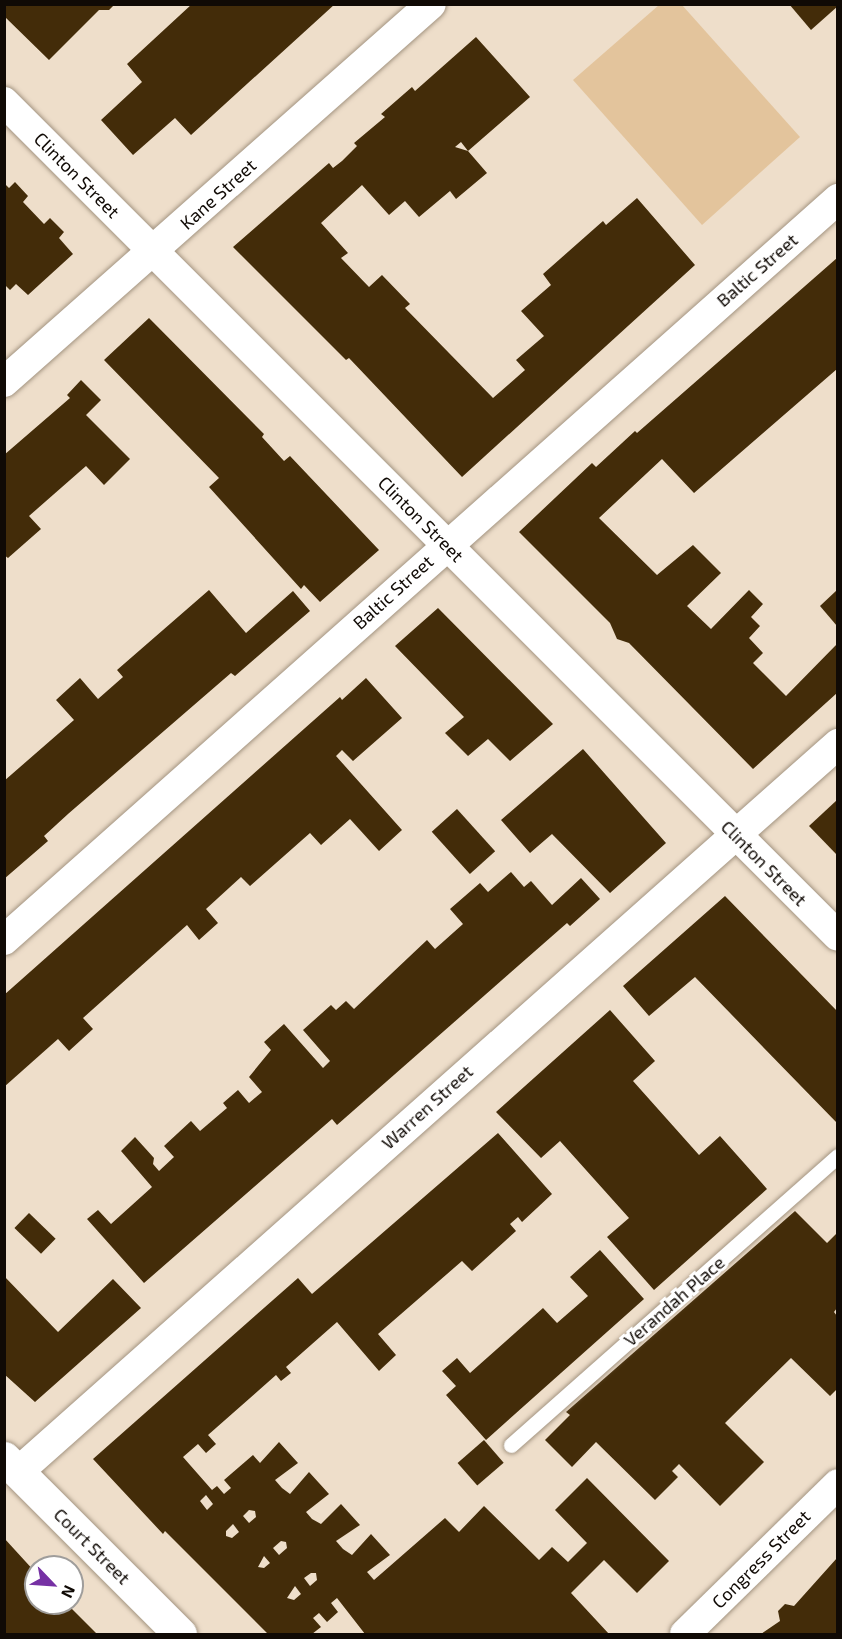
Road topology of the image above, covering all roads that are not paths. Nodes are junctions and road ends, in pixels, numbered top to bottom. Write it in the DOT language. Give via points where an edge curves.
graph roads {
  1 [pos="430,4"];
  2 [pos="4,102"];
  3 [pos="837,199"];
  4 [pos="153,252"];
  5 [pos="4,382"];
  6 [pos="447,544"];
  7 [pos="837,744"];
  8 [pos="735,834"];
  9 [pos="837,936"];
  10 [pos="4,940"];
  11 [pos="837,1156"];
  12 [pos="511,1445"];
  13 [pos="11,1465"];
  14 [pos="837,1484"];
  15 [pos="180,1635"];
  16 [pos="685,1635"];
  1 -- 4 [label="street, Kane Street"];
  2 -- 4 [label="street, Clinton Street"];
  3 -- 6 [label="street, Baltic Street"];
  4 -- 5 [label="street, Kane Street"];
  4 -- 6 [label="street, Clinton Street"];
  6 -- 8 [label="street, Clinton Street"];
  6 -- 10 [label="street, Baltic Street"];
  7 -- 8 [label="street, Warren Street"];
  8 -- 9 [label="street, Clinton Street"];
  8 -- 13 [label="street, Warren Street"];
  11 -- 12 [label="lane, Verandah Place"];
  13 -- 15 [label="street, Court Street"];
  14 -- 16 [label="street, Congress Street"];
}
